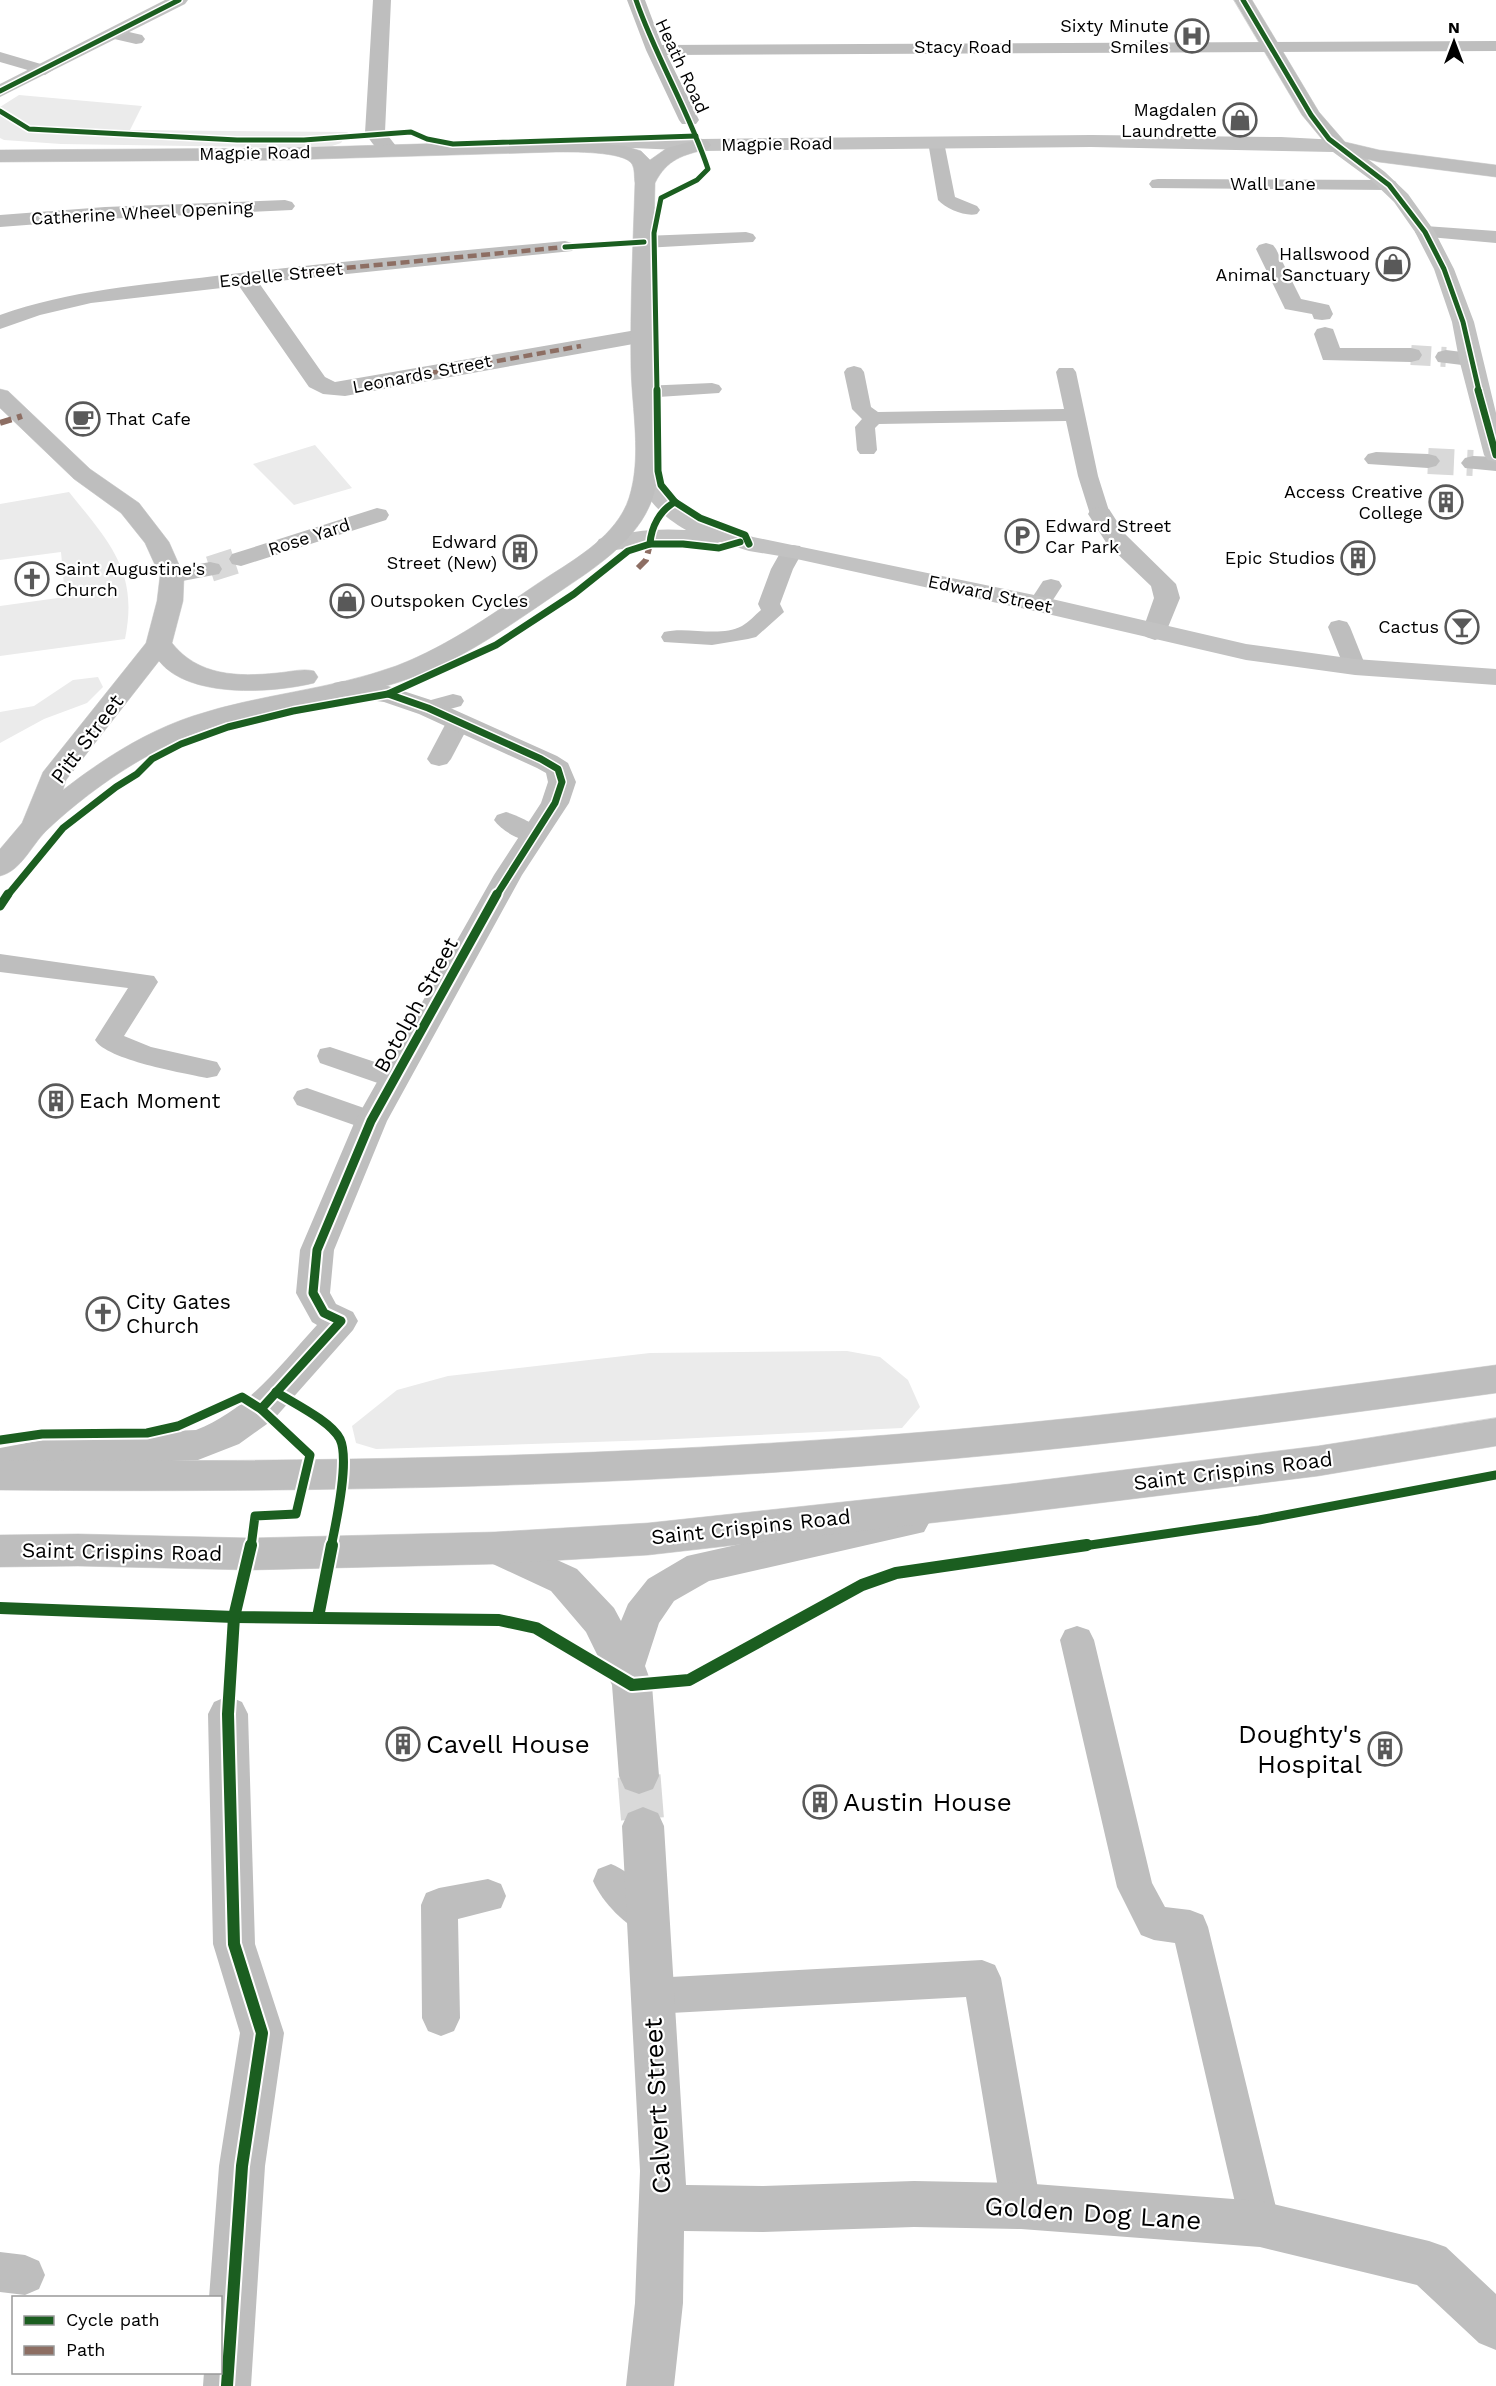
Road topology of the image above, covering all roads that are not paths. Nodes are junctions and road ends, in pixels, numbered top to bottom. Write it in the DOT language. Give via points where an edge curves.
graph roads {
  1 [pos="179,0"];
  2 [pos="382,0"];
  3 [pos="636,0"];
  4 [pos="1243,0"];
  5 [pos="116,33"];
  6 [pos="136,39"];
  7 [pos="1496,46"];
  8 [pos="1272,47"];
  9 [pos="655,50"];
  10 [pos="0,57"];
  11 [pos="45,70"];
  12 [pos="0,91"];
  13 [pos="696,134"];
  14 [pos="936,141"];
  15 [pos="556,146"];
  16 [pos="1338,146"];
  17 [pos="390,151"];
  18 [pos="0,156"];
  19 [pos="1496,171"];
  20 [pos="645,183"];
  21 [pos="1158,184"];
  22 [pos="1389,185"];
  23 [pos="285,206"];
  24 [pos="971,210"];
  25 [pos="0,221"];
  26 [pos="1425,232"];
  27 [pos="1496,237"];
  28 [pos="746,238"];
  29 [pos="644,242"];
  30 [pos="565,247"];
  31 [pos="1266,249"];
  32 [pos="245,279"];
  33 [pos="1266,303"];
  34 [pos="1293,304"];
  35 [pos="0,322"];
  36 [pos="642,336"];
  37 [pos="1411,355"];
  38 [pos="1446,357"];
  39 [pos="1470,359"];
  40 [pos="854,372"];
  41 [pos="1066,372"];
  42 [pos="712,389"];
  43 [pos="643,392"];
  44 [pos="0,396"];
  45 [pos="1489,400"];
  46 [pos="1073,415"];
  47 [pos="873,418"];
  48 [pos="867,450"];
  49 [pos="1496,455"];
  50 [pos="1377,459"];
  51 [pos="1428,461"];
  52 [pos="646,474"];
  53 [pos="1100,514"];
  54 [pos="377,515"];
  55 [pos="736,541"];
  56 [pos="608,544"];
  57 [pos="792,551"];
  58 [pos="241,559"];
  59 [pos="210,569"];
  60 [pos="172,576"];
  61 [pos="499,619"];
  62 [pos="1339,627"];
  63 [pos="1155,632"];
  64 [pos="672,637"];
  65 [pos="159,644"];
  66 [pos="1355,667"];
  67 [pos="1496,677"];
  68 [pos="343,689"];
  69 [pos="446,711"];
  70 [pos="439,759"];
  71 [pos="506,820"];
  72 [pos="35,826"];
  73 [pos="534,836"];
  74 [pos="0,867"];
  75 [pos="0,963"];
  76 [pos="330,1056"];
  77 [pos="207,1069"];
  78 [pos="395,1079"];
  79 [pos="307,1098"];
  80 [pos="371,1121"];
  81 [pos="1496,1379"];
  82 [pos="1496,1432"];
  83 [pos="0,1463"];
  84 [pos="0,1475"];
  85 [pos="1010,1499"];
  86 [pos="495,1548"];
  87 [pos="0,1551"];
  88 [pos="1077,1640"];
  89 [pos="625,1666"];
  90 [pos="228,1714"];
  91 [pos="639,1776"];
  92 [pos="644,1826"];
  93 [pos="610,1881"];
  94 [pos="488,1896"];
  95 [pos="648,1918"];
  96 [pos="652,1996"];
  97 [pos="441,2018"];
  98 [pos="1020,2206"];
  99 [pos="661,2208"];
  100 [pos="1260,2224"];
  101 [pos="1496,2326"];
  102 [pos="227,2386"];
  103 [pos="650,2386"];
  1 -- 5 [label="street"];
  2 -- 17 [label="street" via="375,133"];
  3 -- 9 [label="street, Heath Road"];
  4 -- 8 [label="street"];
  5 -- 6 [label="street"];
  5 -- 11 [label="street"];
  7 -- 8 [label="street, Stacy Road"];
  8 -- 9 [label="street, Stacy Road"];
  8 -- 16 [label="street" via="1311,115"];
  9 -- 13 [label="street, Heath Road"];
  10 -- 11 [label="lane"];
  11 -- 12 [label="street"];
  13 -- 14 [label="street, Magpie Road"];
  13 -- 15 [label="street, Magpie Road"];
  13 -- 20 [label="street" via="664,156"];
  14 -- 16 [label="street, Magpie Road" via="1269,142"];
  14 -- 24 [label="lane" via="946,200"];
  15 -- 17 [label="street, Magpie Road"];
  15 -- 20 [label="street" via="636,156 641,161"];
  16 -- 19 [label="street" via="1379,156"];
  16 -- 22 [label="street"];
  17 -- 18 [label="street, Magpie Road"];
  20 -- 29 [label="street"];
  21 -- 22 [label="lane, Wall Lane"];
  22 -- 26 [label="street"];
  23 -- 25 [label="street, Catherine Wheel Opening"];
  26 -- 27 [label="street"];
  26 -- 39 [label="street" via="1452,288"];
  28 -- 29 [label="street"];
  29 -- 36 [label="street, Edward Street"];
  30 -- 32 [label="street, Esdelle Street"];
  31 -- 34 [label="street"];
  32 -- 35 [label="street, Esdelle Street" via="91,297"];
  32 -- 36 [label="street, Leonards Street" via="317,382 331,388 345,389"];
  33 -- 34 [label="street"];
  34 -- 37 [label="street" via="1321,310 1322,339"];
  36 -- 43 [label="street, Edward Street"];
  38 -- 39 [label="street"];
  39 -- 45 [label="street"];
  40 -- 47 [label="lane" via="862,409"];
  41 -- 46 [label="lane"];
  42 -- 43 [label="lane"];
  43 -- 52 [label="street, Edward Street"];
  44 -- 60 [label="street" via="82,474 130,508 157,542"];
  45 -- 49 [label="street"];
  46 -- 47 [label="lane"];
  46 -- 53 [label="lane"];
  47 -- 48 [label="lane" via="865,426"];
  50 -- 51 [label="street"];
  52 -- 55 [label="street, Edward Street" via="658,497 678,516"];
  52 -- 56 [label="street" via="640,501"];
  53 -- 63 [label="street" via="1116,539 1162,584 1167,598"];
  54 -- 58 [label="street, Rose Yard"];
  55 -- 56 [label="street" via="649,536"];
  55 -- 57 [label="street, Edward Street"];
  56 -- 61 [label="street"];
  57 -- 63 [label="street, Edward Street" via="1045,595"];
  57 -- 64 [label="lane" via="773,588 769,604 773,612 748,632 712,638"];
  59 -- 60 [label="street"];
  60 -- 65 [label="street"];
  61 -- 65 [label="street" via="332,673 270,683 207,680 183,670"];
  61 -- 68 [label="street" via="448,653 402,672"];
  62 -- 66 [label="lane"];
  63 -- 66 [label="street, Edward Street" via="1258,654"];
  65 -- 72 [label="street, Pitt Street" via="53,778"];
  66 -- 67 [label="street, Edward Street"];
  68 -- 69 [label="street, Botolph Street" via="388,694"];
  68 -- 72 [label="street" via="220,716 176,731 87,782"];
  69 -- 70 [label="lane"];
  69 -- 73 [label="street, Botolph Street" via="558,769 562,782 555,803"];
  71 -- 73 [label="lane"];
  72 -- 74 [label="street, Pitt Street"];
  73 -- 78 [label="street, Botolph Street"];
  75 -- 77 [label="lane" via="144,982 108,1040 145,1055"];
  76 -- 78 [label="lane"];
  78 -- 80 [label="street, Botolph Street"];
  79 -- 80 [label="lane"];
  80 -- 83 [label="street, Botolph Street" via="317,1250 313,1293 324,1313 340,1320 261,1409 226,1434 198,1445 69,1450"];
  81 -- 84 [label="street" via="1285,1409 868,1451 297,1475"];
  82 -- 85 [label="street, Saint Crispins Road" via="1318,1461"];
  85 -- 86 [label="street, Saint Crispins Road" via="648,1539"];
  85 -- 89 [label="street" via="700,1567 661,1590 642,1616"];
  86 -- 87 [label="street, Saint Crispins Road" via="250,1554"];
  86 -- 89 [label="street" via="564,1580 600,1620"];
  88 -- 100 [label="lane" via="1135,1887 1154,1923 1190,1927"];
  89 -- 91 [label="street" via="632,1685"];
  90 -- 102 [label="street" via="234,1944 262,2033 242,2166"];
  92 -- 95 [label="street, Calvert Street"];
  93 -- 95 [label="lane"];
  94 -- 97 [label="lane" via="439,1905"];
  95 -- 96 [label="street, Calvert Street"];
  96 -- 98 [label="lane" via="982,1978"];
  96 -- 99 [label="street, Calvert Street" via="663,2171"];
  98 -- 99 [label="street, Golden Dog Lane"];
  98 -- 100 [label="street, Golden Dog Lane"];
  99 -- 103 [label="street, Calvert Street" via="659,2303"];
  100 -- 101 [label="street, Golden Dog Lane" via="1429,2265"];
}
